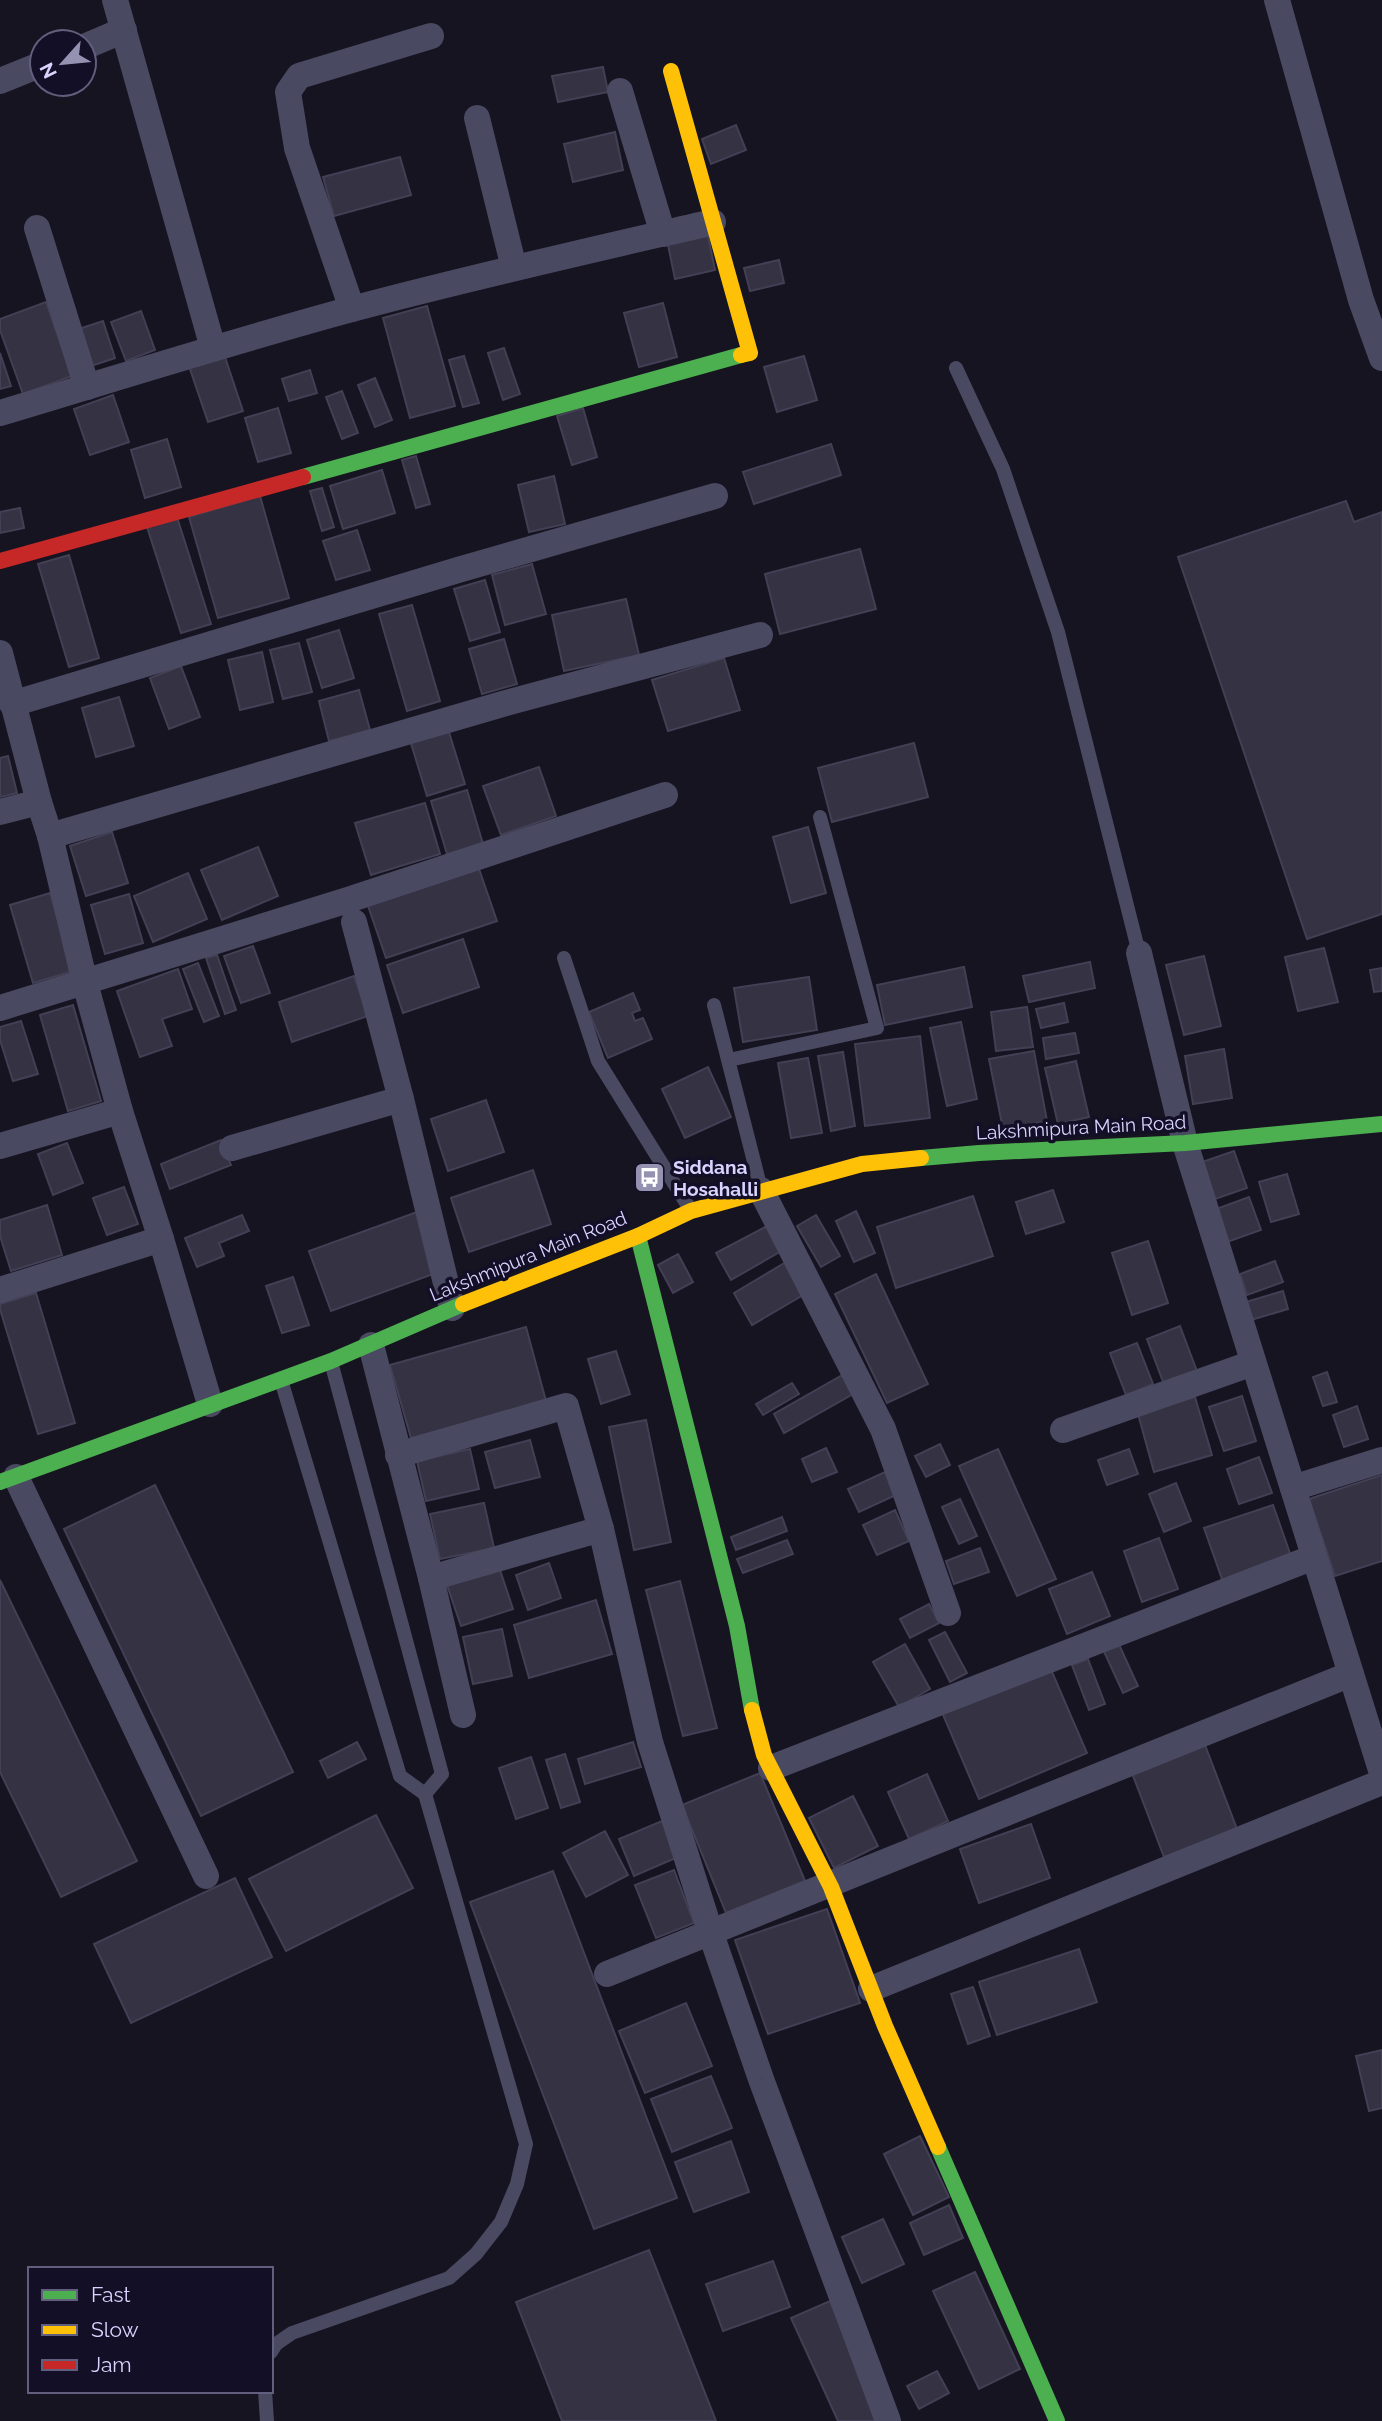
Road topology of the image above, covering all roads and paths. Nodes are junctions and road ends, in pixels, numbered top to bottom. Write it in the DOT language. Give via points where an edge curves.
graph roads {
  1 [pos="115,0"];
  2 [pos="1277,0"];
  3 [pos="124,30"];
  4 [pos="431,36"];
  5 [pos="98,41"];
  6 [pos="28,70"];
  7 [pos="671,71"];
  8 [pos="0,81"];
  9 [pos="620,91"];
  10 [pos="477,118"];
  11 [pos="713,222"];
  12 [pos="37,228"];
  13 [pos="663,234"];
  14 [pos="514,268"];
  15 [pos="1372,296"];
  16 [pos="352,309"];
  17 [pos="213,348"];
  18 [pos="1382,358"];
  19 [pos="957,368"];
  20 [pos="87,387"];
  21 [pos="0,413"];
  22 [pos="715,496"];
  23 [pos="0,561"];
  24 [pos="760,635"];
  25 [pos="1,665"];
  26 [pos="12,704"];
  27 [pos="665,795"];
  28 [pos="38,802"];
  29 [pos="0,812"];
  30 [pos="820,817"];
  31 [pos="50,836"];
  32 [pos="354,922"];
  33 [pos="1139,953"];
  34 [pos="564,958"];
  35 [pos="85,983"];
  36 [pos="714,1005"];
  37 [pos="0,1008"];
  38 [pos="729,1060"];
  39 [pos="401,1099"];
  40 [pos="120,1111"];
  41 [pos="1382,1124"];
  42 [pos="1185,1143"];
  43 [pos="0,1146"];
  44 [pos="232,1148"];
  45 [pos="761,1190"];
  46 [pos="691,1211"];
  47 [pos="638,1236"];
  48 [pos="161,1239"];
  49 [pos="0,1290"];
  50 [pos="452,1308"];
  51 [pos="371,1345"];
  52 [pos="331,1361"];
  53 [pos="1253,1363"];
  54 [pos="280,1379"];
  55 [pos="210,1404"];
  56 [pos="1063,1430"];
  57 [pos="398,1455"];
  58 [pos="1382,1461"];
  59 [pos="8,1479"];
  60 [pos="1293,1488"];
  61 [pos="601,1529"];
  62 [pos="1314,1558"];
  63 [pos="431,1578"];
  64 [pos="948,1613"];
  65 [pos="1351,1674"];
  66 [pos="463,1715"];
  67 [pos="771,1768"];
  68 [pos="1382,1773"];
  69 [pos="1382,1782"];
  70 [pos="425,1794"];
  71 [pos="206,1876"];
  72 [pos="829,1883"];
  73 [pos="710,1931"];
  74 [pos="607,1974"];
  75 [pos="871,1989"];
  76 [pos="273,2349"];
  77 [pos="265,2393"];
  78 [pos="267,2421"];
  79 [pos="888,2421"];
  80 [pos="1057,2421"];
  1 -- 3 [label="street"];
  2 -- 15 [label="street"];
  3 -- 5 [label="street"];
  3 -- 17 [label="street"];
  4 -- 16 [label="street" via="299,76 288,92 297,148"];
  6 -- 8 [label="street"];
  7 -- 11 [label="street"];
  9 -- 13 [label="street"];
  10 -- 14 [label="street"];
  11 -- 13 [label="street"];
  11 -- 23 [label="street" via="750,353"];
  12 -- 20 [label="street"];
  13 -- 14 [label="street"];
  14 -- 16 [label="street"];
  15 -- 18 [label="street"];
  16 -- 17 [label="street"];
  17 -- 20 [label="street"];
  19 -- 33 [label="lane" via="1003,469 1058,632"];
  20 -- 21 [label="street"];
  22 -- 26 [label="street"];
  24 -- 31 [label="street"];
  25 -- 26 [label="street"];
  26 -- 28 [label="street"];
  27 -- 35 [label="street"];
  28 -- 29 [label="street"];
  28 -- 31 [label="street"];
  30 -- 38 [label="lane" via="877,1028"];
  31 -- 35 [label="street"];
  32 -- 39 [label="street"];
  33 -- 42 [label="street"];
  34 -- 46 [label="lane" via="598,1061"];
  35 -- 37 [label="street"];
  35 -- 40 [label="street"];
  36 -- 38 [label="lane"];
  38 -- 45 [label="lane"];
  39 -- 44 [label="street"];
  39 -- 50 [label="street"];
  40 -- 43 [label="street"];
  40 -- 48 [label="street"];
  41 -- 42 [label="street, Lakshmipura Main Road"];
  42 -- 45 [label="street, Lakshmipura Main Road" via="862,1164"];
  42 -- 53 [label="street"];
  45 -- 46 [label="street, Lakshmipura Main Road"];
  45 -- 64 [label="street" via="883,1430"];
  46 -- 47 [label="street, Lakshmipura Main Road"];
  47 -- 50 [label="street, Lakshmipura Main Road"];
  47 -- 67 [label="street" via="737,1626 755,1728"];
  48 -- 49 [label="street"];
  48 -- 55 [label="street"];
  50 -- 51 [label="street, Lakshmipura Main Road"];
  51 -- 52 [label="street, Lakshmipura Main Road"];
  51 -- 57 [label="street"];
  52 -- 54 [label="street, Lakshmipura Main Road"];
  52 -- 70 [label="lane" via="442,1774"];
  53 -- 56 [label="street"];
  53 -- 60 [label="street"];
  54 -- 55 [label="street, Lakshmipura Main Road"];
  54 -- 70 [label="lane" via="400,1776"];
  55 -- 59 [label="street, Lakshmipura Main Road"];
  57 -- 61 [label="street" via="566,1406"];
  57 -- 63 [label="street"];
  58 -- 60 [label="street"];
  59 -- 71 [label="street"];
  60 -- 62 [label="street"];
  61 -- 63 [label="street"];
  61 -- 73 [label="street" via="650,1742"];
  62 -- 65 [label="street"];
  62 -- 67 [label="street"];
  63 -- 66 [label="street"];
  65 -- 68 [label="street"];
  65 -- 72 [label="street"];
  67 -- 72 [label="street"];
  69 -- 75 [label="street"];
  70 -- 76 [label="lane" via="526,2144 517,2184 501,2222 449,2278 292,2333"];
  72 -- 73 [label="street"];
  72 -- 75 [label="street"];
  73 -- 74 [label="street"];
  73 -- 79 [label="street"];
  75 -- 80 [label="street"];
  77 -- 78 [label="lane"];
}
